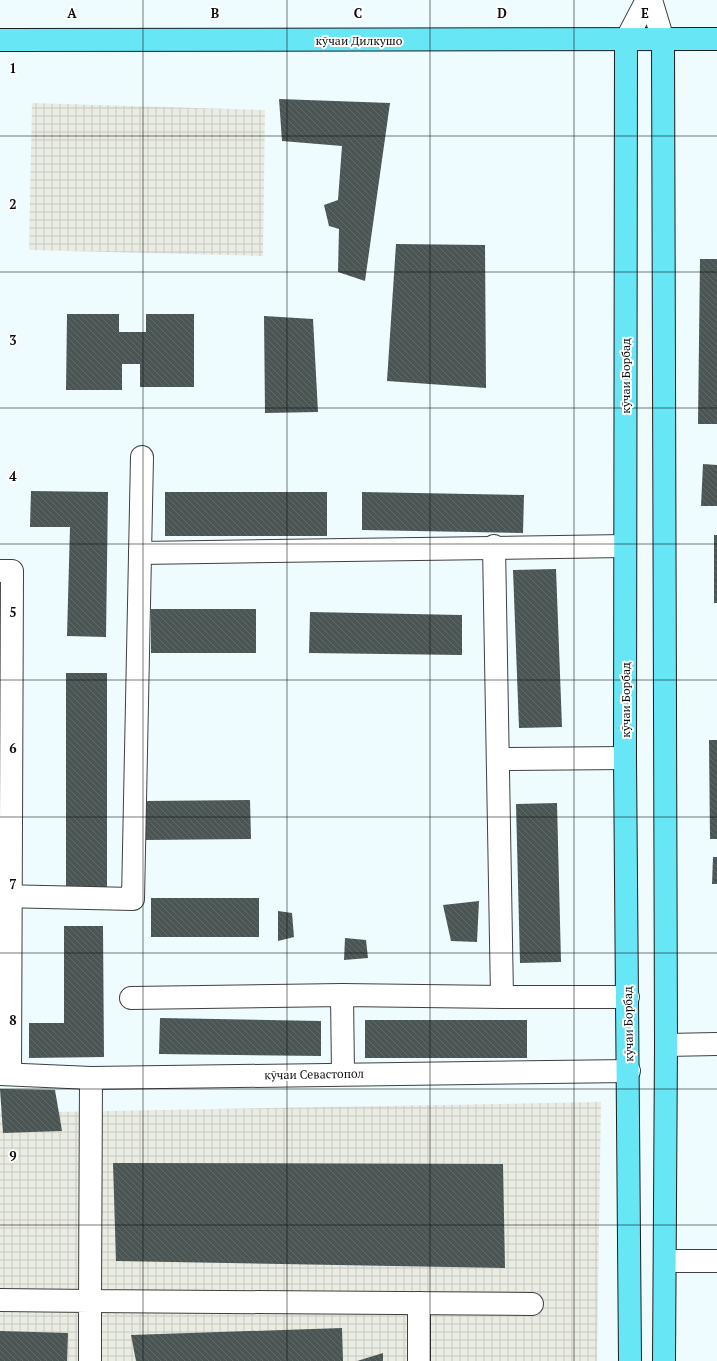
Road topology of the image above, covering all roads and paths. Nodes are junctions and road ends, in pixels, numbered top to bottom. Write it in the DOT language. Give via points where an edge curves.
graph roads {
  1 [pos="647,0"];
  2 [pos="651,0"];
  3 [pos="717,39"];
  4 [pos="0,40"];
  5 [pos="626,40"];
  6 [pos="663,40"];
  7 [pos="142,457"];
  8 [pos="494,546"];
  9 [pos="625,546"];
  10 [pos="140,553"];
  11 [pos="0,571"];
  12 [pos="6,677"];
  13 [pos="625,758"];
  14 [pos="498,759"];
  15 [pos="6,779"];
  16 [pos="5,896"];
  17 [pos="342,995"];
  18 [pos="502,997"];
  19 [pos="628,997"];
  20 [pos="131,998"];
  21 [pos="5,999"];
  22 [pos="717,1044"];
  23 [pos="666,1045"];
  24 [pos="629,1071"];
  25 [pos="343,1073"];
  26 [pos="5,1074"];
  27 [pos="91,1078"];
  28 [pos="665,1261"];
  29 [pos="717,1261"];
  30 [pos="0,1300"];
  31 [pos="90,1301"];
  32 [pos="419,1303"];
  33 [pos="532,1304"];
  34 [pos="90,1361"];
  35 [pos="419,1361"];
  36 [pos="630,1361"];
  37 [pos="664,1361"];
  1 -- 5 [label="street"];
  2 -- 6 [label="street"];
  3 -- 6 [label="main road, кӯчаи Дилкушо"];
  4 -- 5 [label="main road, кӯчаи Дилкушо"];
  5 -- 6 [label="main road, кӯчаи Дилкушо"];
  5 -- 9 [label="main road, кӯчаи Борбад"];
  6 -- 23 [label="main road"];
  7 -- 10 [label="street"];
  8 -- 9 [label="street"];
  8 -- 10 [label="street"];
  8 -- 14 [label="street"];
  9 -- 13 [label="main road, кӯчаи Борбад"];
  10 -- 16 [label="street" via="133,899"];
  11 -- 12 [label="street" via="12,571"];
  12 -- 15 [label="street"];
  13 -- 14 [label="street"];
  13 -- 19 [label="main road, кӯчаи Борбад"];
  14 -- 18 [label="street"];
  15 -- 16 [label="street"];
  16 -- 21 [label="street"];
  17 -- 18 [label="street"];
  17 -- 20 [label="street"];
  17 -- 25 [label="street"];
  18 -- 19 [label="street"];
  19 -- 24 [label="main road, кӯчаи Борбад"];
  21 -- 26 [label="street"];
  22 -- 23 [label="street"];
  23 -- 28 [label="main road"];
  24 -- 25 [label="street, кӯчаи Севастопол"];
  24 -- 36 [label="main road, кӯчаи Борбад"];
  25 -- 27 [label="street, кӯчаи Севастопол"];
  26 -- 27 [label="street, кӯчаи Севастопол"];
  27 -- 31 [label="street"];
  28 -- 29 [label="street"];
  28 -- 37 [label="main road"];
  30 -- 31 [label="street"];
  31 -- 32 [label="street"];
  31 -- 34 [label="street"];
  32 -- 33 [label="street"];
  32 -- 35 [label="street"];
}
